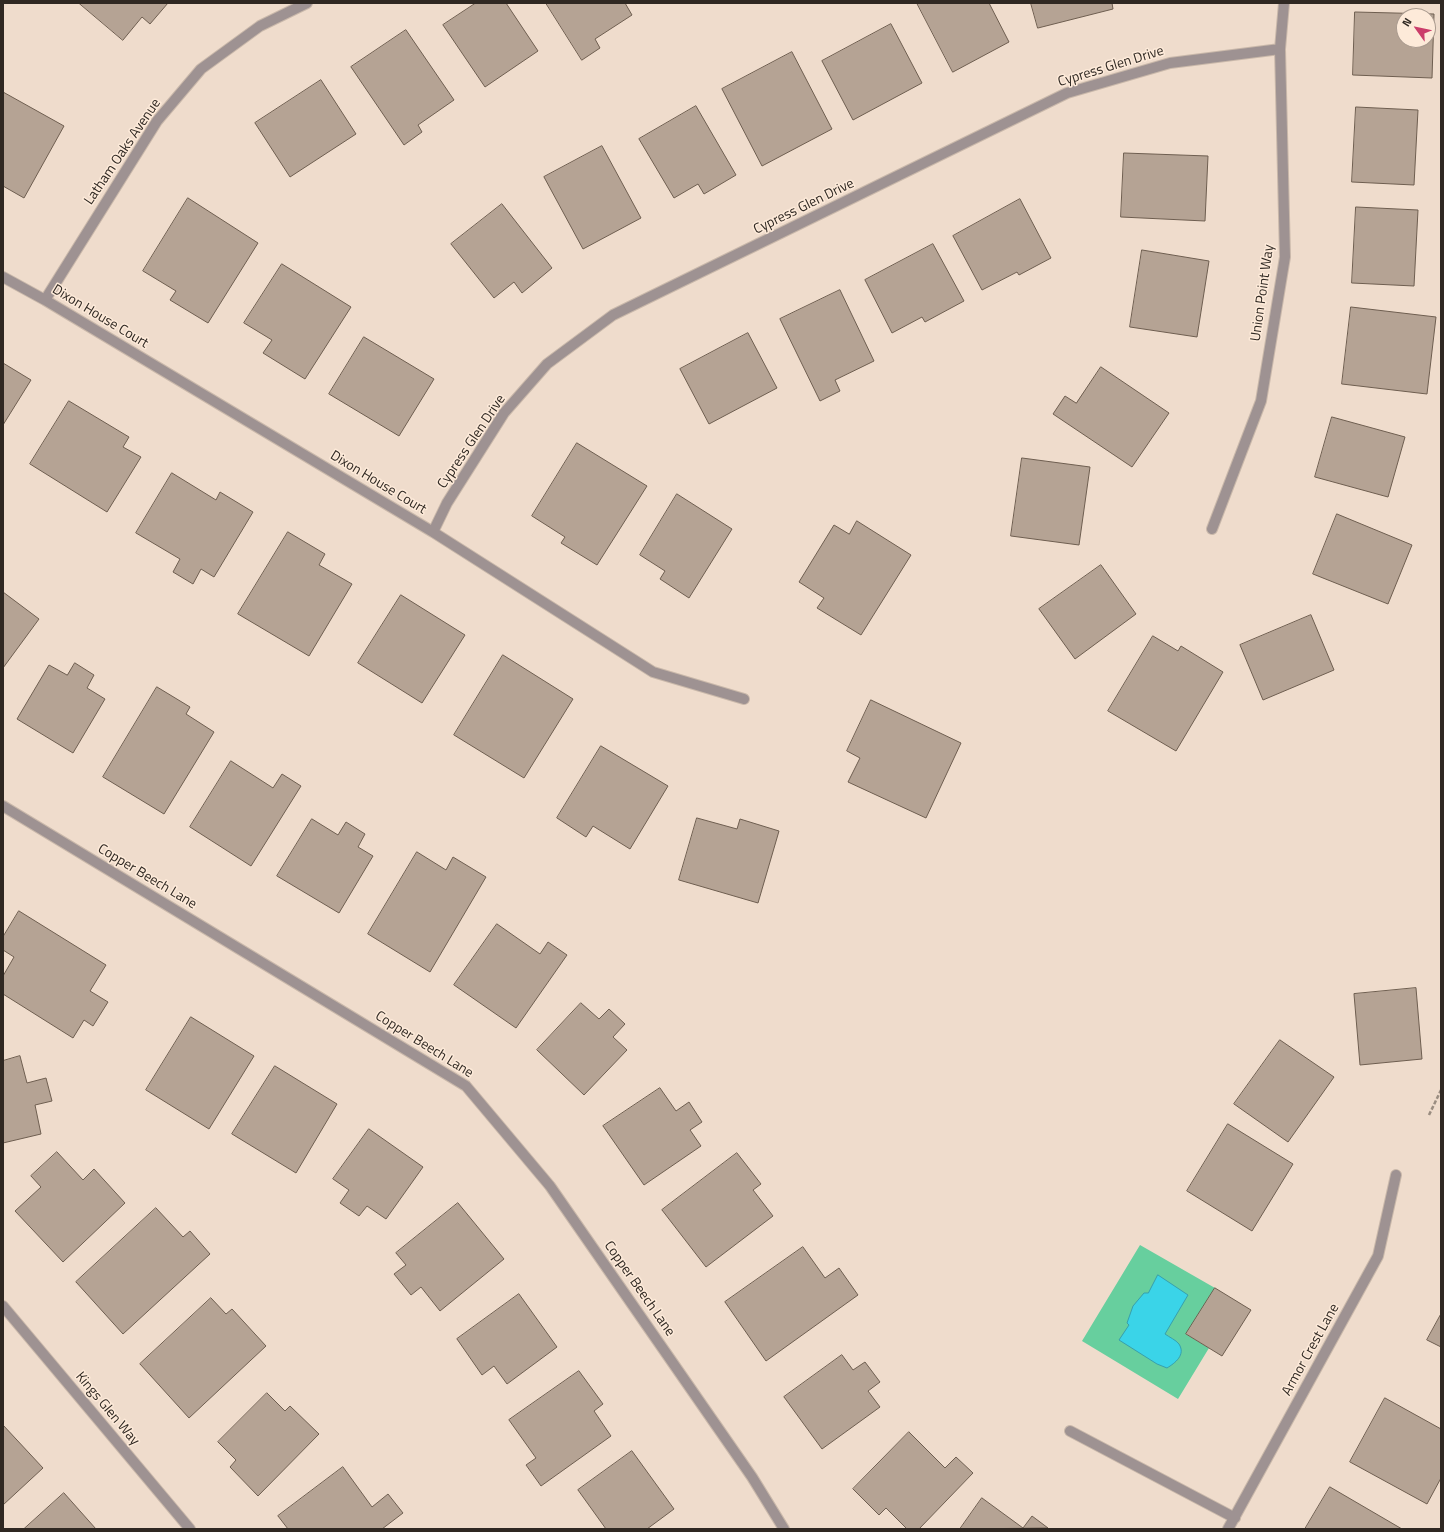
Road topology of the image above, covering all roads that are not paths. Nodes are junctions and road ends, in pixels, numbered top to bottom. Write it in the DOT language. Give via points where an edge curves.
graph roads {
  1 [pos="307,3"];
  2 [pos="1284,3"];
  3 [pos="1280,49"];
  4 [pos="3,277"];
  5 [pos="45,300"];
  6 [pos="1212,529"];
  7 [pos="432,532"];
  8 [pos="744,699"];
  9 [pos="3,806"];
  10 [pos="1396,1175"];
  11 [pos="3,1306"];
  12 [pos="1070,1431"];
  13 [pos="1235,1518"];
  14 [pos="190,1529"];
  15 [pos="784,1529"];
  16 [pos="1228,1529"];
  1 -- 5 [label="street, Latham Oaks Avenue" via="260,26 201,69 157,121"];
  2 -- 3 [label="street, Union Point Way"];
  3 -- 6 [label="street, Union Point Way" via="1285,257 1261,401"];
  3 -- 7 [label="street, Cypress Glen Drive" via="1170,63 1067,93 613,315 547,364 504,413"];
  4 -- 5 [label="street, Dixon House Court"];
  5 -- 7 [label="street, Dixon House Court"];
  7 -- 8 [label="street, Dixon House Court" via="653,672"];
  9 -- 15 [label="street, Copper Beech Lane" via="466,1086 550,1186 752,1477"];
  10 -- 13 [label="street, Armor Crest Lane" via="1378,1256"];
  11 -- 14 [label="street, Kings Glen Way"];
  12 -- 13 [label="street"];
  13 -- 16 [label="street, Armor Crest Lane"];
}
